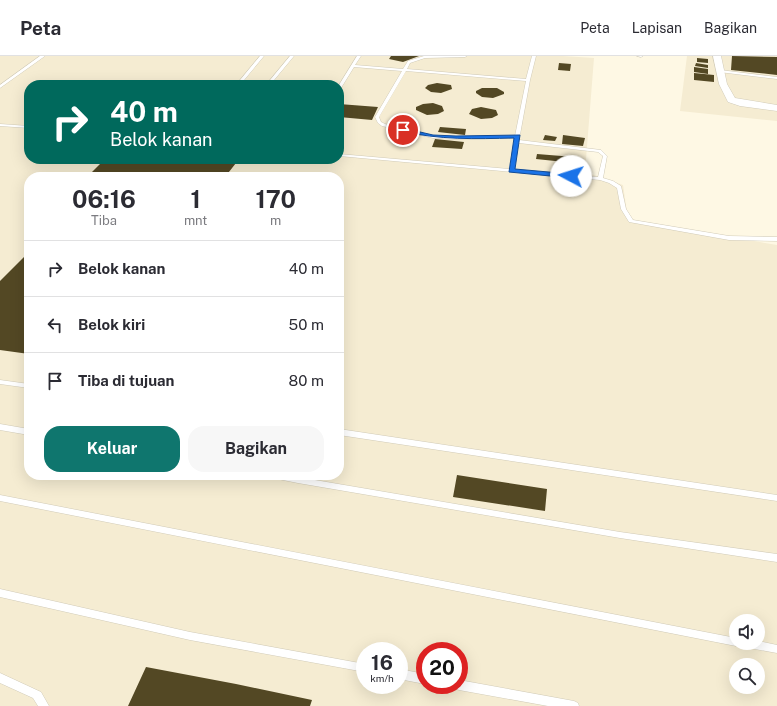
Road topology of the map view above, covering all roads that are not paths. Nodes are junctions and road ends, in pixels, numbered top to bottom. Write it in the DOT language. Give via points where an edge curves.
graph roads {
  1 [pos="42,56"];
  2 [pos="262,56"];
  3 [pos="292,56"];
  4 [pos="359,56"];
  5 [pos="465,56"];
  6 [pos="534,56"];
  7 [pos="717,56"];
  8 [pos="446,57"];
  9 [pos="353,66"];
  10 [pos="403,70"];
  11 [pos="720,71"];
  12 [pos="777,78"];
  13 [pos="242,80"];
  14 [pos="272,80"];
  15 [pos="344,80"];
  16 [pos="528,80"];
  17 [pos="0,86"];
  18 [pos="777,108"];
  19 [pos="0,124"];
  20 [pos="24,126"];
  21 [pos="517,139"];
  22 [pos="344,155"];
  23 [pos="511,171"];
  24 [pos="600,179"];
  25 [pos="777,239"];
  26 [pos="0,382"];
  27 [pos="24,384"];
  28 [pos="0,427"];
  29 [pos="24,431"];
  30 [pos="344,433"];
  31 [pos="316,480"];
  32 [pos="0,498"];
  33 [pos="777,498"];
  34 [pos="777,558"];
  35 [pos="0,593"];
  36 [pos="729,641"];
  37 [pos="765,647"];
  38 [pos="777,650"];
  39 [pos="356,666"];
  40 [pos="0,678"];
  41 [pos="468,687"];
  42 [pos="44,706"];
  43 [pos="574,706"];
  1 -- 17 [label="lane"];
  2 -- 13 [label="lane"];
  3 -- 14 [label="lane"];
  4 -- 9 [label="lane"];
  5 -- 8 [label="lane"];
  6 -- 16 [label="lane"];
  7 -- 11 [label="street"];
  8 -- 10 [label="lane" via="418,58 409,62"];
  9 -- 10 [label="lane"];
  9 -- 15 [label="lane"];
  10 -- 16 [label="lane"];
  10 -- 21 [label="lane" via="377,117 381,124 433,136"];
  11 -- 12 [label="lane"];
  11 -- 18 [label="street" via="731,100"];
  16 -- 21 [label="lane"];
  19 -- 20 [label="lane"];
  21 -- 23 [label="lane"];
  21 -- 24 [label="lane" via="599,151 605,156"];
  22 -- 23 [label="lane"];
  23 -- 24 [label="lane"];
  24 -- 25 [label="lane" via="619,187 625,216 631,221 729,238"];
  26 -- 27 [label="lane"];
  28 -- 29 [label="lane"];
  30 -- 33 [label="lane"];
  31 -- 34 [label="lane" via="620,535"];
  32 -- 36 [label="lane"];
  35 -- 39 [label="lane" via="190,636"];
  37 -- 38 [label="lane"];
  40 -- 42 [label="lane" via="37,695"];
  41 -- 43 [label="lane"];
}
